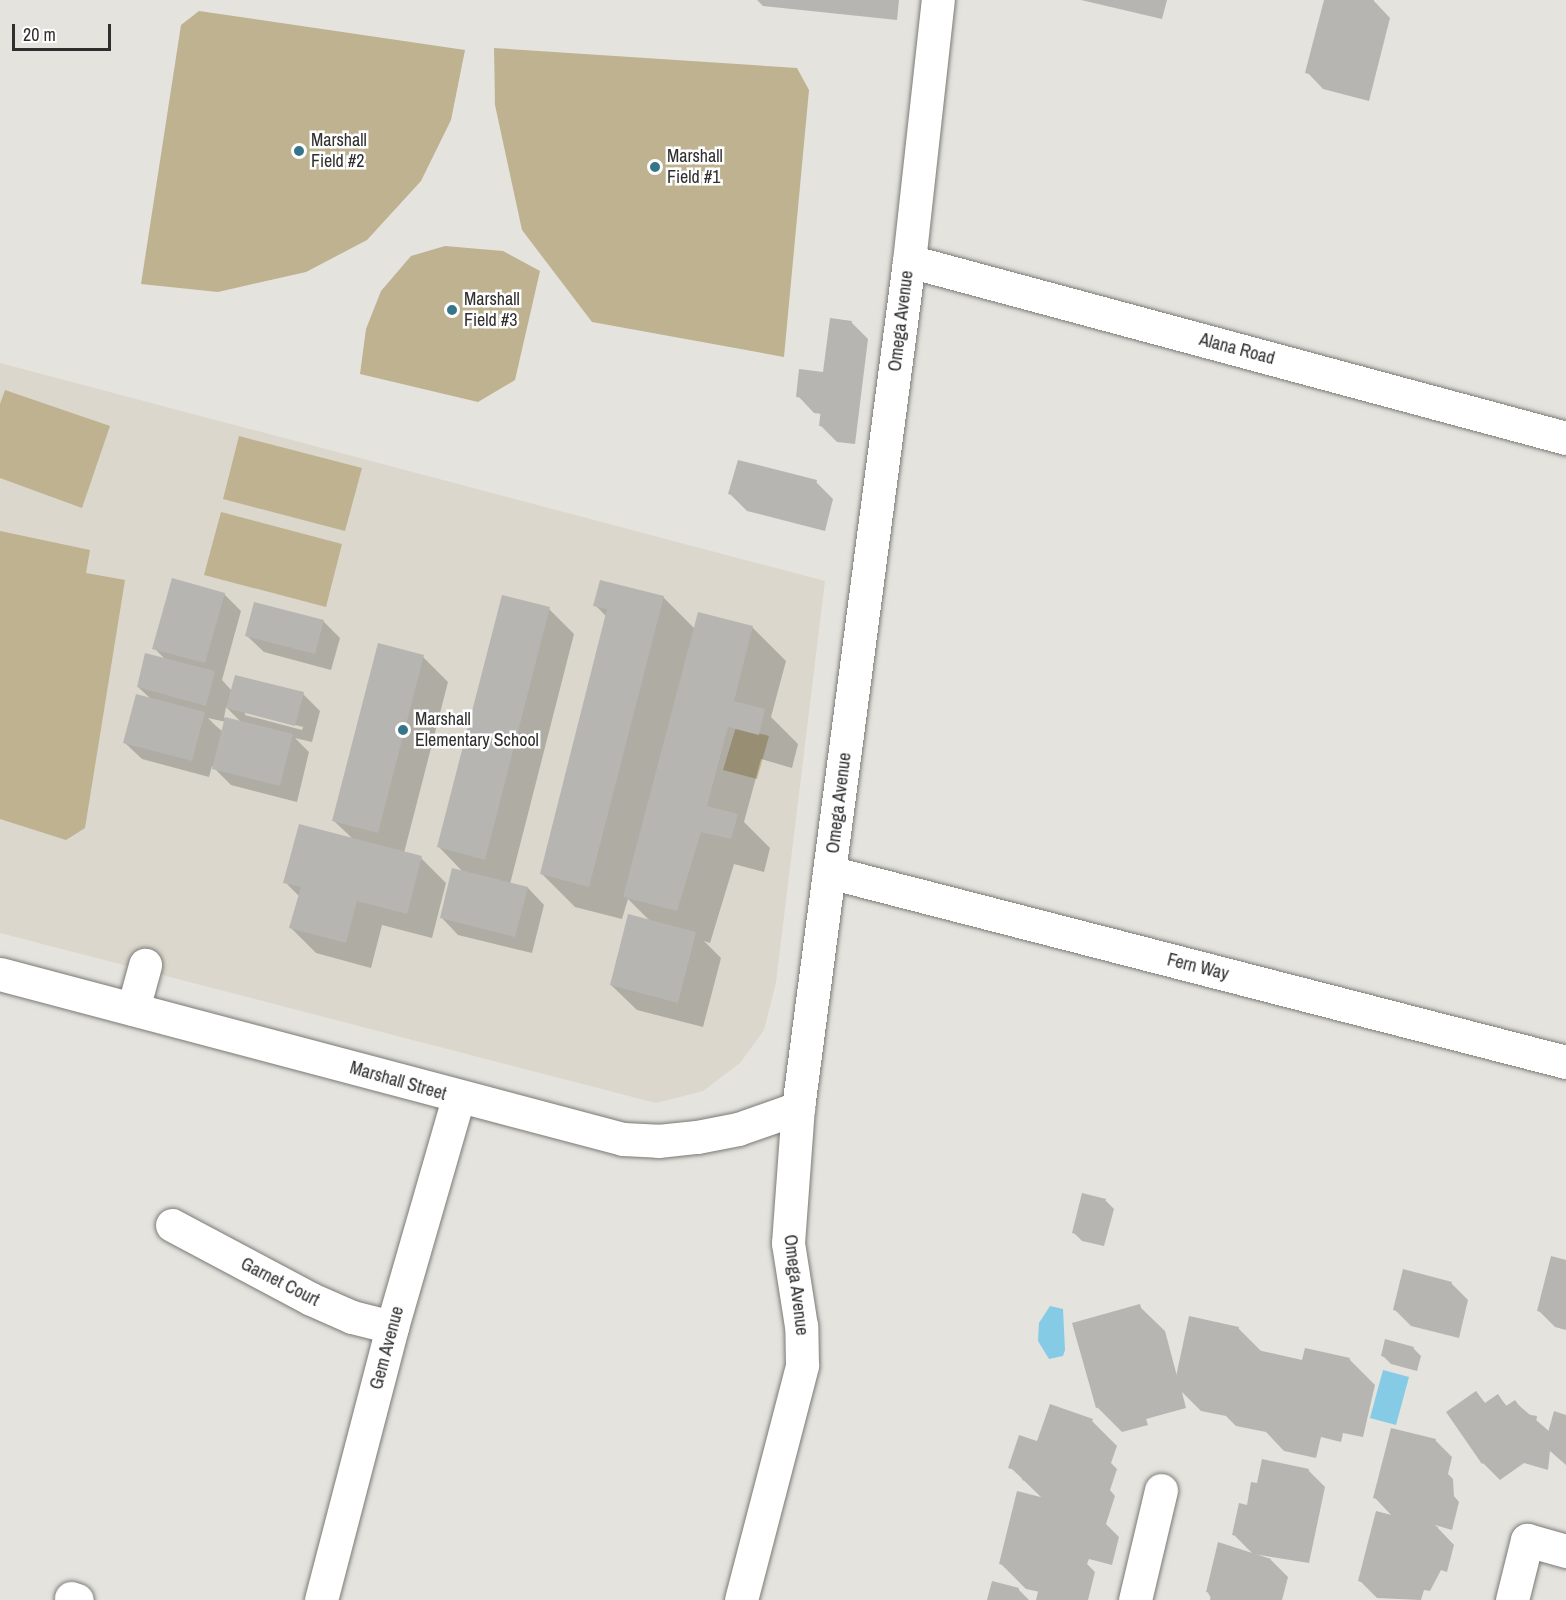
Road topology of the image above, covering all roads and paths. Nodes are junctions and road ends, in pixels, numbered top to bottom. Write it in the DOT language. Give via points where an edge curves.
graph roads {
  1 [pos="938,0"];
  2 [pos="909,261"];
  3 [pos="1566,438"];
  4 [pos="830,872"];
  5 [pos="145,965"];
  6 [pos="0,974"];
  7 [pos="133,1009"];
  8 [pos="1566,1062"];
  9 [pos="458,1098"];
  10 [pos="798,1108"];
  11 [pos="172,1225"];
  12 [pos="392,1327"];
  13 [pos="1161,1490"];
  14 [pos="1566,1551"];
  15 [pos="321,1600"];
  16 [pos="741,1600"];
  17 [pos="1135,1600"];
  18 [pos="1512,1600"];
  1 -- 2 [label="street, Omega Avenue"];
  2 -- 3 [label="street, Alana Road"];
  2 -- 4 [label="street, Omega Avenue"];
  4 -- 8 [label="street, Fern Way"];
  4 -- 10 [label="street, Omega Avenue"];
  5 -- 7 [label="street"];
  6 -- 7 [label="street, Marshall Street"];
  7 -- 9 [label="street, Marshall Street"];
  9 -- 10 [label="street, Marshall Street" via="641,1141 738,1129"];
  9 -- 12 [label="street, Gem Avenue"];
  10 -- 16 [label="street, Omega Avenue" via="788,1243 801,1326 802,1365"];
  11 -- 12 [label="street, Garnet Court" via="311,1299 352,1317"];
  12 -- 15 [label="street, Gem Avenue"];
  13 -- 17 [label="street"];
  14 -- 18 [label="street" via="1527,1540"];
}
